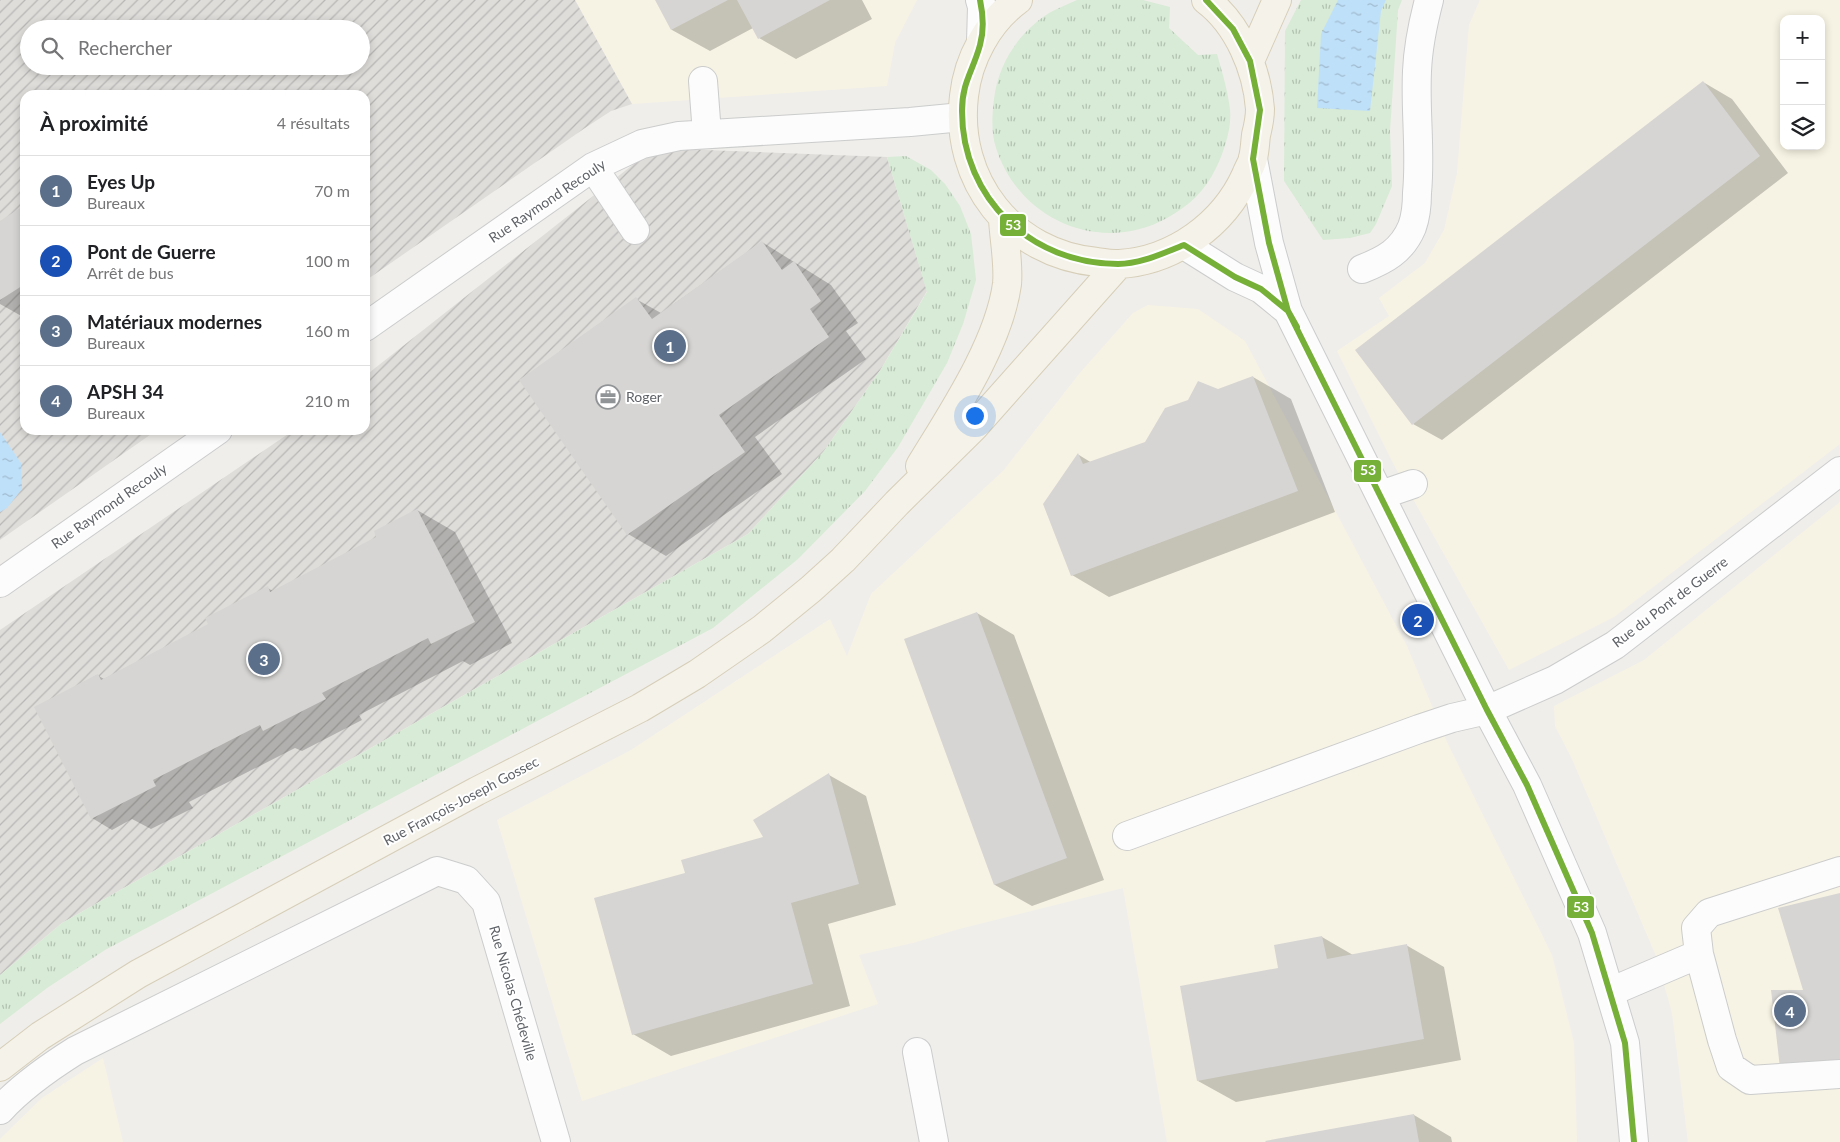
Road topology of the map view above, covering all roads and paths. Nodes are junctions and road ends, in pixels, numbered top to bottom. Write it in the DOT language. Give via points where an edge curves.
graph roads {
  1 [pos="980,0"];
  2 [pos="1018,0"];
  3 [pos="1206,0"];
  4 [pos="1277,0"];
  5 [pos="1428,0"];
  6 [pos="981,42"];
  7 [pos="1250,61"];
  8 [pos="704,81"];
  9 [pos="962,118"];
  10 [pos="707,134"];
  11 [pos="1253,159"];
  12 [pos="593,167"];
  13 [pos="1003,219"];
  14 [pos="635,230"];
  15 [pos="1184,245"];
  16 [pos="1119,264"];
  17 [pos="1362,269"];
  18 [pos="1288,311"];
  19 [pos="370,323"];
  20 [pos="211,435"];
  21 [pos="1840,471"];
  22 [pos="1413,484"];
  23 [pos="1380,495"];
  24 [pos="897,503"];
  25 [pos="0,583"];
  26 [pos="1486,710"];
  27 [pos="1127,836"];
  28 [pos="1840,871"];
  29 [pos="1699,954"];
  30 [pos="1610,992"];
  31 [pos="917,1052"];
  32 [pos="0,1068"];
  33 [pos="1840,1074"];
  34 [pos="0,1110"];
  35 [pos="556,1142"];
  36 [pos="934,1142"];
  37 [pos="1634,1142"];
  1 -- 6 [label="street"];
  2 -- 6 [label="main road" via="1006,8"];
  3 -- 7 [label="main road" via="1233,29"];
  4 -- 7 [label="main road"];
  5 -- 17 [label="street" via="1417,72 1419,176 1412,226 1401,246 1384,261"];
  6 -- 9 [label="main road" via="966,78"];
  7 -- 11 [label="main road" via="1260,110"];
  8 -- 10 [label="street"];
  9 -- 10 [label="street, Rue Raymond Recouly"];
  9 -- 13 [label="main road" via="967,155 981,189"];
  10 -- 12 [label="street, Rue Raymond Recouly" via="642,144"];
  11 -- 15 [label="main road" via="1238,193 1214,222"];
  11 -- 18 [label="street" via="1269,243"];
  12 -- 14 [label="street"];
  12 -- 19 [label="street, Rue Raymond Recouly"];
  13 -- 16 [label="main road" via="1037,245 1076,260"];
  13 -- 24 [label="main road, Rue François-Joseph Gossec" via="1007,283 987,347 952,414"];
  15 -- 16 [label="main road" via="1152,258"];
  15 -- 18 [label="street" via="1261,290"];
  16 -- 24 [label="main road, Rue François-Joseph Gossec" via="974,427"];
  18 -- 23 [label="street"];
  20 -- 25 [label="street, Rue Raymond Recouly"];
  21 -- 26 [label="street, Rue du Pont de Guerre" via="1615,645 1555,680"];
  22 -- 23 [label="street"];
  23 -- 26 [label="street"];
  24 -- 32 [label="main road, Rue François-Joseph Gossec" via="811,589 762,629 697,674 640,708 477,791 138,974 40,1036"];
  26 -- 27 [label="street, Rue du Pont de Guerre" via="1419,729"];
  26 -- 30 [label="street" via="1528,784 1592,933"];
  28 -- 29 [label="street" via="1709,913 1696,928"];
  29 -- 30 [label="street"];
  29 -- 33 [label="street" via="1725,1049 1731,1066 1740,1074 1750,1080"];
  30 -- 37 [label="street" via="1625,1042"];
  31 -- 36 [label="street"];
  34 -- 35 [label="street, Rue Nicolas Chédeville" via="43,1071 75,1051 437,870 466,880 486,902"];
}
